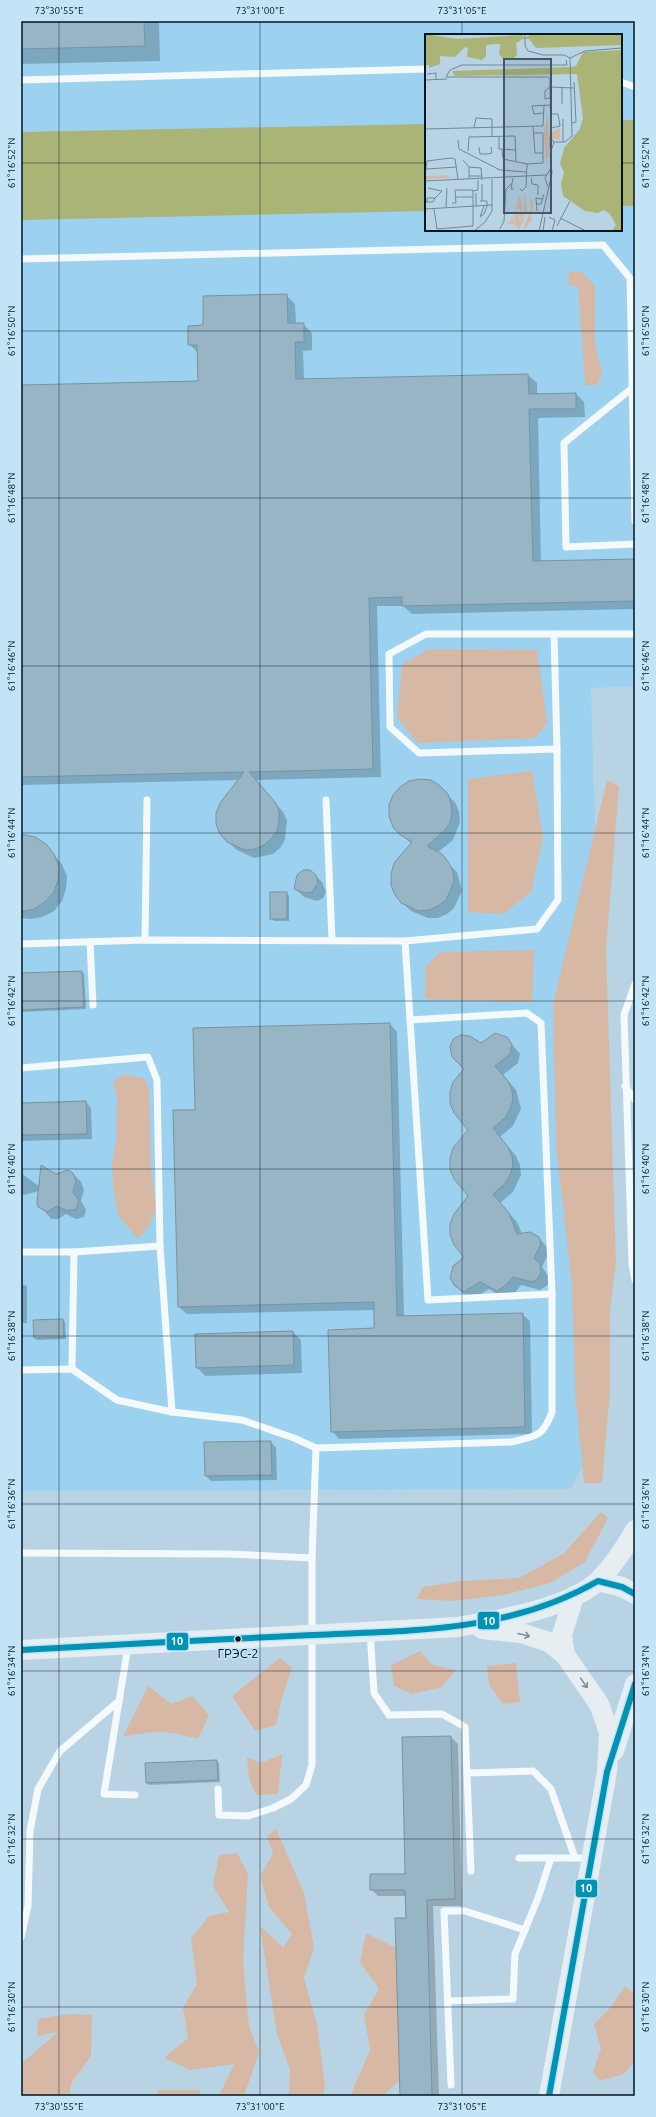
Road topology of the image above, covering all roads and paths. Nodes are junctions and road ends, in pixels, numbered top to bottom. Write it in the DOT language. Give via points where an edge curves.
graph roads {
  1 [pos="425,69"];
  2 [pos="21,80"];
  3 [pos="622,82"];
  4 [pos="635,87"];
  5 [pos="21,258"];
  6 [pos="633,389"];
  7 [pos="635,521"];
  8 [pos="635,544"];
  9 [pos="554,634"];
  10 [pos="635,634"];
  11 [pos="557,749"];
  12 [pos="147,800"];
  13 [pos="326,800"];
  14 [pos="145,940"];
  15 [pos="332,940"];
  16 [pos="405,941"];
  17 [pos="90,942"];
  18 [pos="21,944"];
  19 [pos="635,984"];
  20 [pos="93,1005"];
  21 [pos="410,1020"];
  22 [pos="21,1068"];
  23 [pos="624,1085"];
  24 [pos="635,1100"];
  25 [pos="160,1246"];
  26 [pos="21,1252"];
  27 [pos="74,1252"];
  28 [pos="635,1280"];
  29 [pos="552,1294"];
  30 [pos="72,1369"];
  31 [pos="21,1370"];
  32 [pos="172,1412"];
  33 [pos="316,1448"];
  34 [pos="635,1530"];
  35 [pos="21,1554"];
  36 [pos="312,1558"];
  37 [pos="598,1581"];
  38 [pos="635,1594"];
  39 [pos="574,1596"];
  40 [pos="458,1627"];
  41 [pos="370,1632"];
  42 [pos="313,1634"];
  43 [pos="128,1644"];
  44 [pos="21,1650"];
  45 [pos="565,1655"];
  46 [pos="635,1684"];
  47 [pos="119,1701"];
  48 [pos="607,1772"];
  49 [pos="467,1773"];
  50 [pos="218,1789"];
  51 [pos="135,1795"];
  52 [pos="518,1858"];
  53 [pos="551,1858"];
  54 [pos="584,1858"];
  55 [pos="471,1871"];
  56 [pos="525,1930"];
  57 [pos="21,1937"];
  58 [pos="448,2001"];
  59 [pos="451,2085"];
  60 [pos="549,2096"];
  1 -- 2 [label="lane"];
  3 -- 4 [label="lane"];
  5 -- 6 [label="lane" via="603,245 630,278"];
  6 -- 7 [label="lane"];
  6 -- 8 [label="lane" via="564,443 566,547"];
  9 -- 10 [label="lane"];
  9 -- 11 [label="lane"];
  9 -- 11 [label="lane" via="426,634 389,654 390,727 419,753"];
  11 -- 16 [label="lane" via="558,900 537,929"];
  12 -- 14 [label="lane"];
  13 -- 15 [label="lane"];
  14 -- 15 [label="lane"];
  14 -- 17 [label="lane"];
  15 -- 16 [label="lane"];
  16 -- 21 [label="lane"];
  17 -- 18 [label="lane"];
  17 -- 20 [label="lane"];
  19 -- 23 [label="lane" via="624,1015"];
  21 -- 29 [label="lane" via="428,1300"];
  21 -- 29 [label="lane" via="527,1013 541,1023"];
  22 -- 25 [label="lane" via="148,1057 157,1080"];
  23 -- 24 [label="lane"];
  23 -- 28 [label="lane" via="632,1264"];
  25 -- 27 [label="lane"];
  25 -- 32 [label="lane"];
  26 -- 27 [label="lane"];
  27 -- 30 [label="lane"];
  29 -- 33 [label="lane" via="552,1412 546,1427 534,1437 511,1442"];
  30 -- 31 [label="lane"];
  30 -- 32 [label="lane" via="117,1400"];
  32 -- 33 [label="lane" via="242,1420"];
  33 -- 36 [label="lane"];
  34 -- 37 [label="street" via="621,1555"];
  35 -- 36 [label="lane" via="229,1554"];
  36 -- 42 [label="lane"];
  37 -- 38 [label="street" via="622,1587"];
  37 -- 39 [label="street"];
  39 -- 40 [label="street" via="504,1619"];
  39 -- 45 [label="street" via="562,1635"];
  40 -- 41 [label="street"];
  40 -- 45 [label="street, one-way" via="521,1633 549,1642"];
  41 -- 42 [label="street"];
  41 -- 49 [label="lane" via="374,1693 389,1715 442,1714 465,1727"];
  42 -- 43 [label="street"];
  42 -- 50 [label="lane" via="312,1765 306,1784 291,1799 248,1816 219,1815"];
  43 -- 44 [label="street"];
  43 -- 47 [label="lane"];
  45 -- 48 [label="street, one-way" via="599,1704 609,1732"];
  46 -- 48 [label="street"];
  47 -- 51 [label="lane" via="104,1794"];
  47 -- 57 [label="lane" via="60,1751 38,1789 30,1831 28,1906"];
  48 -- 54 [label="street"];
  49 -- 54 [label="lane" via="533,1771 551,1789"];
  49 -- 55 [label="lane"];
  52 -- 53 [label="lane"];
  53 -- 54 [label="lane"];
  53 -- 56 [label="lane"];
  54 -- 60 [label="street"];
  56 -- 58 [label="lane" via="515,1954 513,1999"];
  56 -- 58 [label="lane" via="465,1911 444,1911"];
  58 -- 59 [label="lane"];
}
